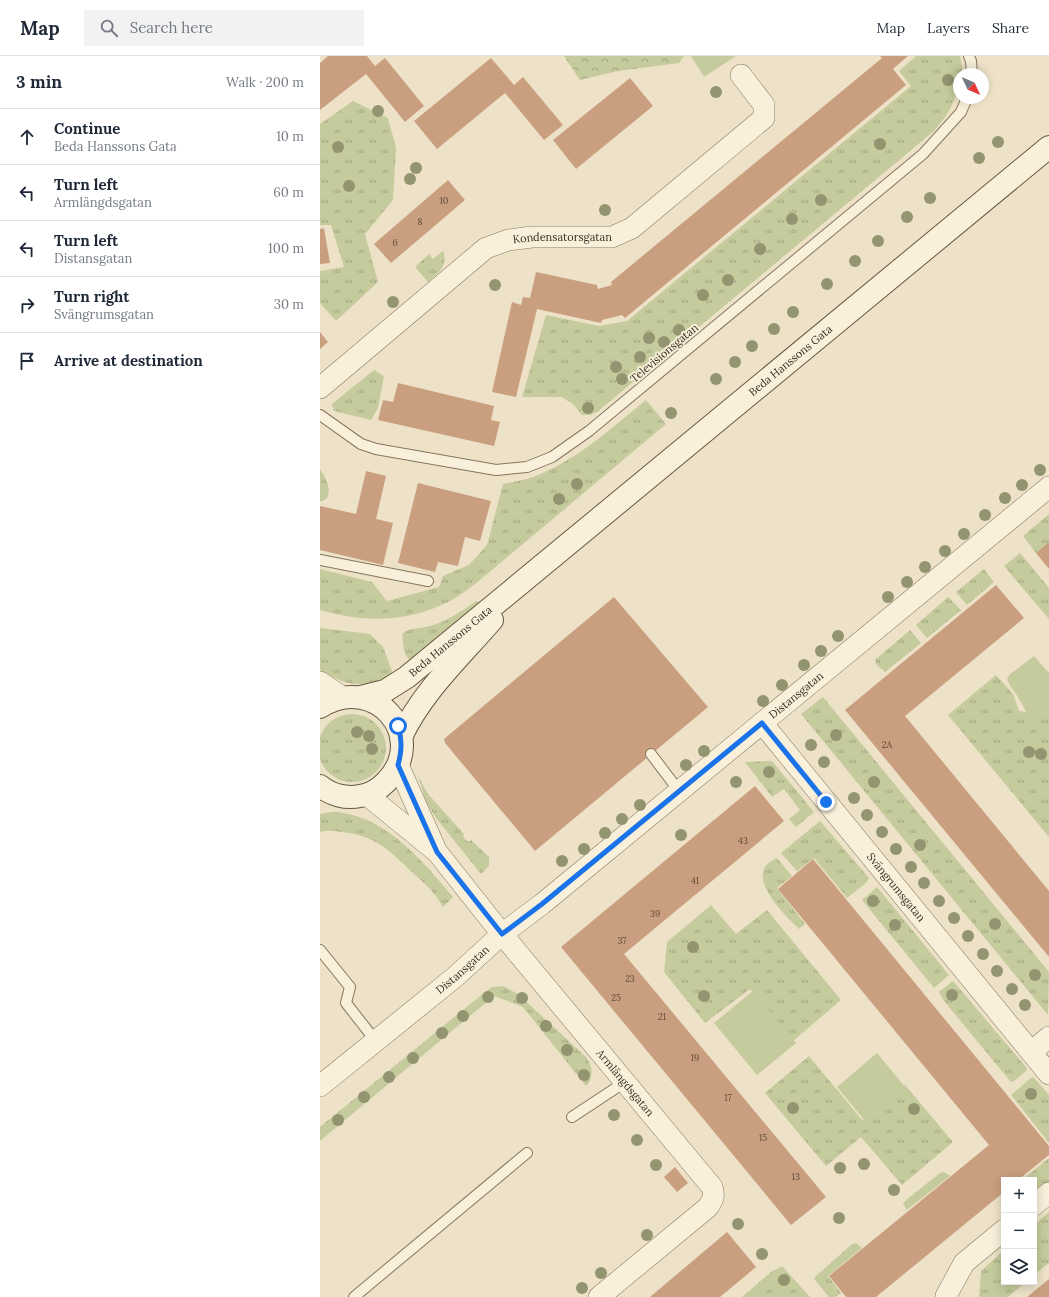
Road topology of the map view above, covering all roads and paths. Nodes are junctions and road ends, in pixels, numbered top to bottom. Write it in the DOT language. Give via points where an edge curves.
graph roads {
  1 [pos="968,56"];
  2 [pos="972,68"];
  3 [pos="741,75"];
  4 [pos="964,104"];
  5 [pos="1049,147"];
  6 [pos="320,388"];
  7 [pos="320,415"];
  8 [pos="1049,487"];
  9 [pos="320,560"];
  10 [pos="533,574"];
  11 [pos="428,581"];
  12 [pos="320,682"];
  13 [pos="351,697"];
  14 [pos="320,707"];
  15 [pos="762,723"];
  16 [pos="401,737"];
  17 [pos="651,754"];
  18 [pos="398,765"];
  19 [pos="679,791"];
  20 [pos="325,794"];
  21 [pos="367,795"];
  22 [pos="437,852"];
  23 [pos="502,934"];
  24 [pos="320,950"];
  25 [pos="1049,1037"];
  26 [pos="375,1040"];
  27 [pos="1031,1052"];
  28 [pos="1049,1074"];
  29 [pos="624,1082"];
  30 [pos="320,1086"];
  31 [pos="572,1117"];
  32 [pos="527,1153"];
  33 [pos="1049,1193"];
  34 [pos="1037,1203"];
  35 [pos="1001,1232"];
  36 [pos="946,1296"];
  37 [pos="354,1297"];
  38 [pos="599,1297"];
  1 -- 2 [label="lane"];
  3 -- 6 [label="street, Kondensatorsgatan" via="764,105 764,118 632,228 612,237 532,237 508,240 486,248"];
  4 -- 7 [label="lane, Televisionsgatan" via="961,112 923,154 589,431 552,456 526,467 496,470 361,444"];
  5 -- 10 [label="street, Beda Hanssons Gata"];
  8 -- 15 [label="street, Distansgatan"];
  9 -- 11 [label="lane"];
  10 -- 13 [label="street, Beda Hanssons Gata" via="385,691"];
  10 -- 16 [label="street, Beda Hanssons Gata" via="424,698"];
  12 -- 13 [label="street"];
  13 -- 14 [label="street, Beda Hanssons Gata"];
  13 -- 16 [label="street, Beda Hanssons Gata" via="374,701 385,709 398,726"];
  15 -- 19 [label="street, Distansgatan"];
  15 -- 27 [label="street, Svängrumsgatan"];
  16 -- 18 [label="street, Beda Hanssons Gata" via="402,751"];
  17 -- 19 [label="lane"];
  18 -- 21 [label="street, Beda Hanssons Gata" via="382,787"];
  18 -- 22 [label="street, Armlängdsgatan"];
  19 -- 23 [label="street, Distansgatan"];
  20 -- 21 [label="street, Beda Hanssons Gata" via="348,797"];
  21 -- 22 [label="street, Armlängdsgatan"];
  22 -- 23 [label="street, Armlängdsgatan"];
  23 -- 26 [label="street, Distansgatan" via="455,977"];
  23 -- 29 [label="street, Armlängdsgatan"];
  24 -- 26 [label="lane" via="350,987 346,1003"];
  25 -- 27 [label="street"];
  26 -- 30 [label="street, Distansgatan"];
  27 -- 28 [label="street, Svängrumsgatan"];
  29 -- 31 [label="lane"];
  29 -- 38 [label="street, Armlängdsgatan" via="706,1178 714,1194 712,1202 706,1208"];
  32 -- 37 [label="lane"];
  33 -- 34 [label="street"];
  35 -- 36 [label="street" via="964,1263"];
}
